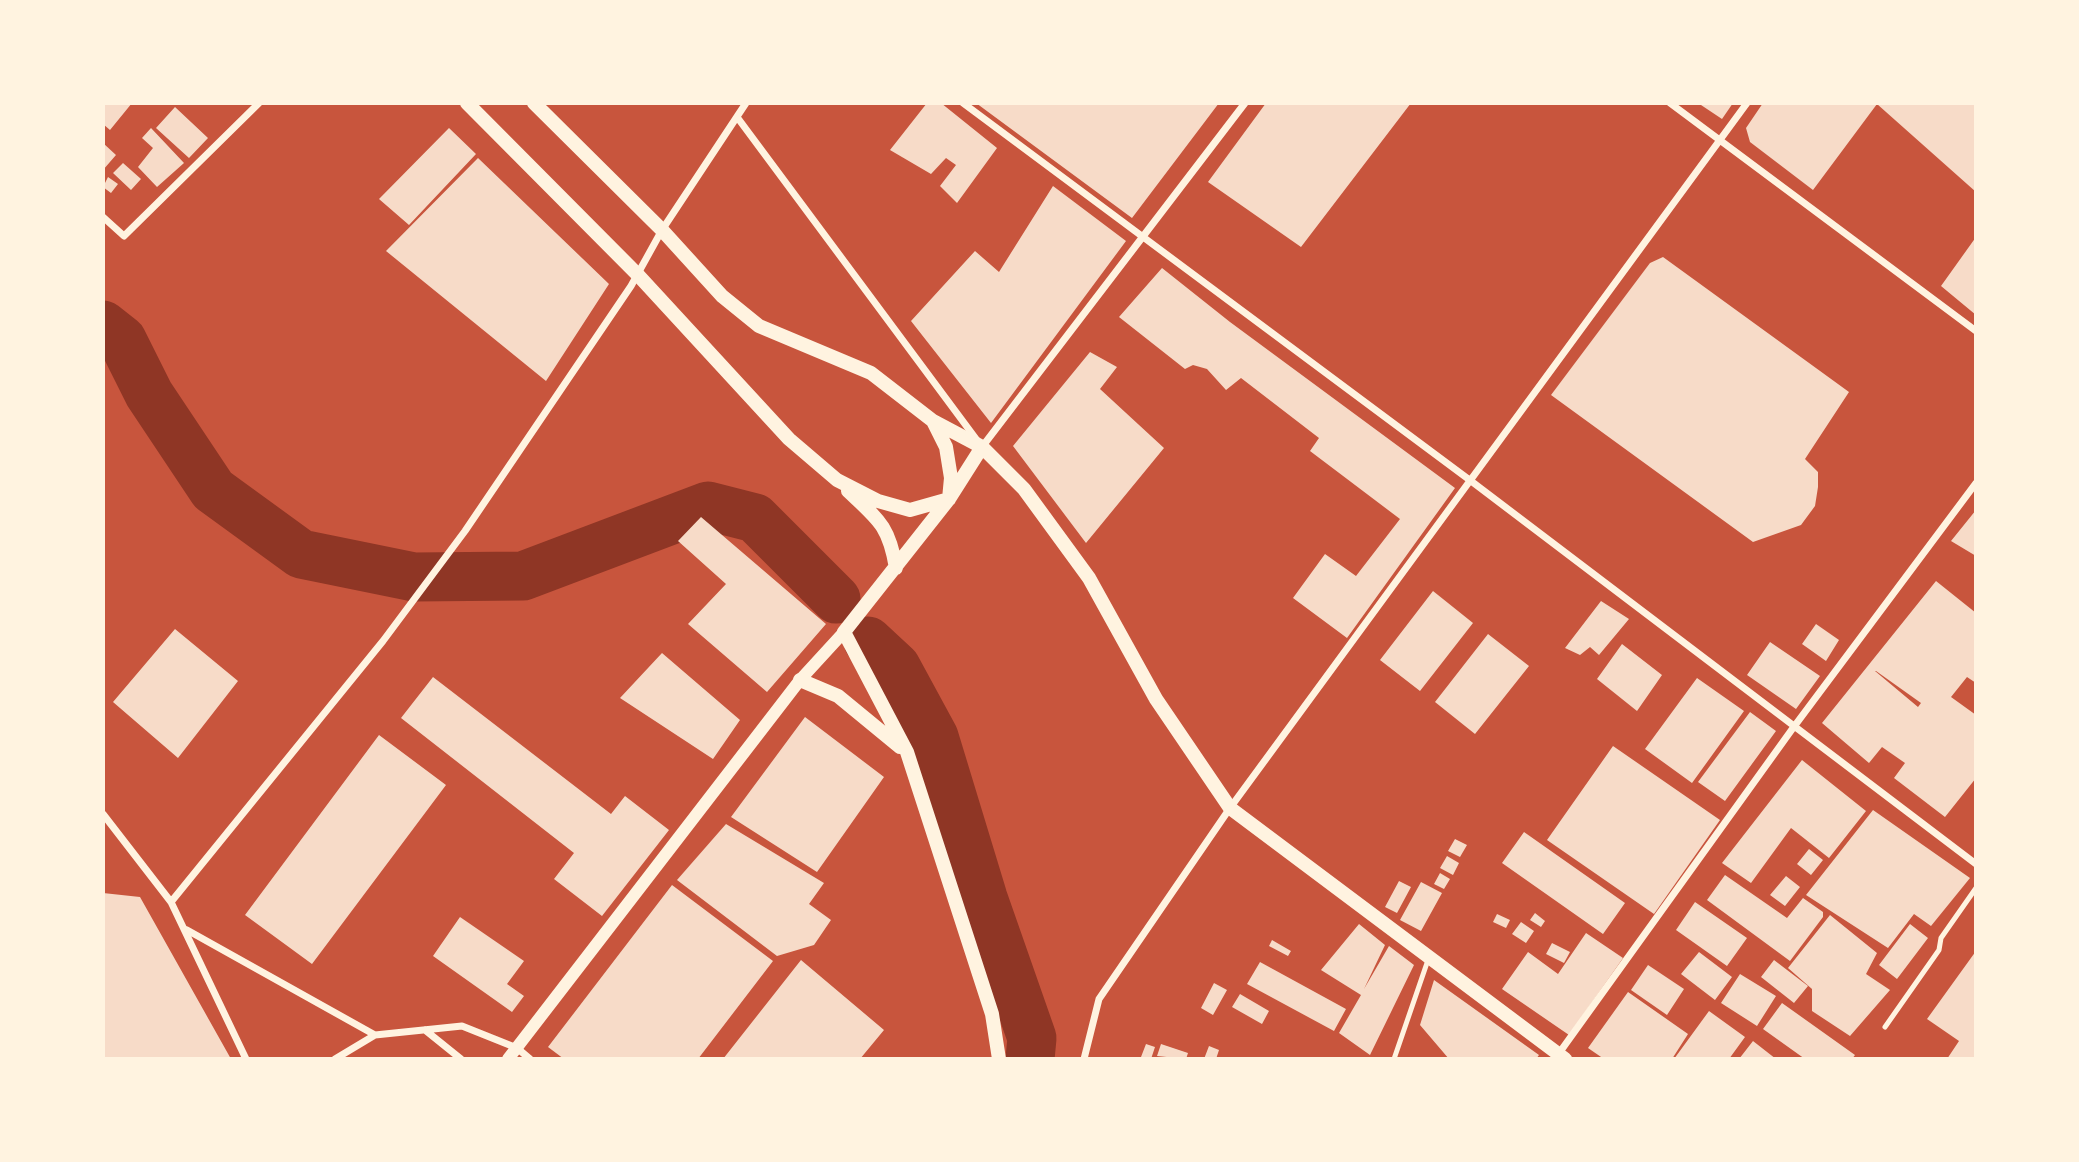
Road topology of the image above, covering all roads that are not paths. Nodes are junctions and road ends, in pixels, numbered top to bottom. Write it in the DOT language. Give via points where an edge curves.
graph roads {
  1 [pos="259,103"];
  2 [pos="467,103"];
  3 [pos="534,103"];
  4 [pos="746,103"];
  5 [pos="963,103"];
  6 [pos="1245,103"];
  7 [pos="1670,103"];
  8 [pos="1747,103"];
  9 [pos="737,117"];
  10 [pos="1721,141"];
  11 [pos="103,217"];
  12 [pos="662,230"];
  13 [pos="1142,237"];
  14 [pos="638,275"];
  15 [pos="1976,331"];
  16 [pos="933,421"];
  17 [pos="982,447"];
  18 [pos="837,480"];
  19 [pos="1471,481"];
  20 [pos="1976,483"];
  21 [pos="948,499"];
  22 [pos="896,568"];
  23 [pos="847,629"];
  24 [pos="800,680"];
  25 [pos="1793,728"];
  26 [pos="907,752"];
  27 [pos="1230,808"];
  28 [pos="103,814"];
  29 [pos="1976,864"];
  30 [pos="1976,888"];
  31 [pos="171,902"];
  32 [pos="186,930"];
  33 [pos="1429,957"];
  34 [pos="1885,1027"];
  35 [pos="425,1030"];
  36 [pos="375,1035"];
  37 [pos="512,1054"];
  38 [pos="1559,1057"];
  39 [pos="246,1059"];
  40 [pos="335,1059"];
  41 [pos="461,1059"];
  42 [pos="530,1059"];
  43 [pos="999,1059"];
  44 [pos="1084,1059"];
  45 [pos="1394,1059"];
  1 -- 11 [label="street" via="124,236"];
  2 -- 14 [label="main road"];
  3 -- 12 [label="main road"];
  4 -- 9 [label="street"];
  5 -- 13 [label="street"];
  6 -- 13 [label="street"];
  7 -- 10 [label="street"];
  8 -- 10 [label="street"];
  9 -- 12 [label="street"];
  9 -- 17 [label="street"];
  10 -- 15 [label="street"];
  10 -- 19 [label="street"];
  12 -- 14 [label="street"];
  12 -- 16 [label="main road" via="722,296 759,326 871,373"];
  13 -- 17 [label="street"];
  13 -- 19 [label="street"];
  14 -- 18 [label="main road" via="789,439"];
  14 -- 31 [label="street" via="465,531 383,641"];
  16 -- 17 [label="main road"];
  16 -- 21 [label="main road" via="946,447 951,478"];
  17 -- 21 [label="main road"];
  17 -- 27 [label="main road" via="1024,489 1089,578 1156,699"];
  18 -- 21 [label="main road" via="910,510"];
  18 -- 22 [label="main road" via="878,518 891,537"];
  19 -- 25 [label="street"];
  19 -- 27 [label="street"];
  20 -- 25 [label="street"];
  21 -- 22 [label="main road"];
  22 -- 23 [label="main road"];
  23 -- 24 [label="street"];
  23 -- 26 [label="main road"];
  24 -- 26 [label="main road" via="838,696"];
  24 -- 37 [label="street"];
  25 -- 29 [label="street"];
  25 -- 38 [label="street"];
  26 -- 43 [label="main road" via="992,1014"];
  27 -- 33 [label="main road"];
  27 -- 44 [label="street" via="1099,999"];
  28 -- 31 [label="street"];
  30 -- 34 [label="lane" via="1941,938 1940,950"];
  31 -- 32 [label="street"];
  32 -- 36 [label="street"];
  32 -- 39 [label="street"];
  33 -- 38 [label="main road"];
  33 -- 45 [label="lane"];
  35 -- 36 [label="street"];
  35 -- 37 [label="street" via="462,1026"];
  35 -- 41 [label="street"];
  36 -- 40 [label="street"];
  37 -- 42 [label="street"];
}
